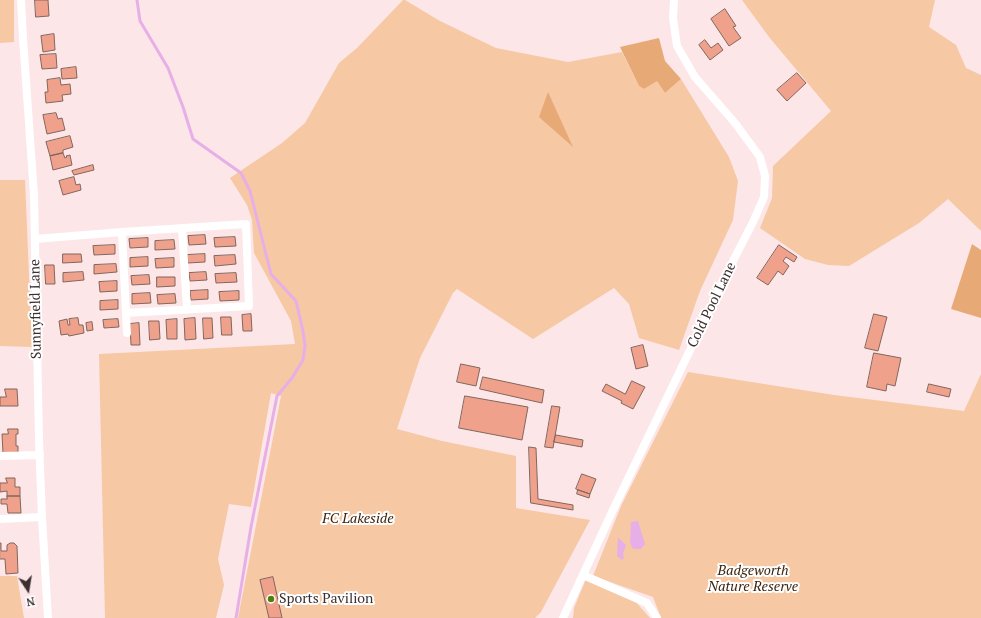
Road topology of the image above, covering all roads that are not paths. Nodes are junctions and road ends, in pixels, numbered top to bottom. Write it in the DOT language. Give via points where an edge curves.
graph roads {
  1 [pos="21,0"];
  2 [pos="674,0"];
  3 [pos="182,228"];
  4 [pos="122,232"];
  5 [pos="35,239"];
  6 [pos="187,310"];
  7 [pos="126,313"];
  8 [pos="127,333"];
  9 [pos="40,455"];
  10 [pos="0,456"];
  11 [pos="42,517"];
  12 [pos="0,519"];
  13 [pos="583,575"];
  14 [pos="48,618"];
  15 [pos="563,618"];
  16 [pos="657,618"];
  1 -- 5 [label="street, Sunnyfield Lane"];
  2 -- 13 [label="street, Cold Pool Lane" via="673,18 677,46 695,77 735,123 760,157 765,176 764,197"];
  3 -- 4 [label="street"];
  3 -- 6 [label="street"];
  3 -- 6 [label="street" via="246,224 250,306"];
  4 -- 5 [label="street"];
  4 -- 7 [label="street"];
  5 -- 9 [label="street, Sunnyfield Lane"];
  6 -- 7 [label="street"];
  7 -- 8 [label="street"];
  9 -- 10 [label="street"];
  9 -- 11 [label="street, Sunnyfield Lane"];
  11 -- 12 [label="street"];
  11 -- 14 [label="street, Sunnyfield Lane"];
  13 -- 15 [label="street, Cold Pool Lane"];
  13 -- 16 [label="street" via="647,603"];
}
